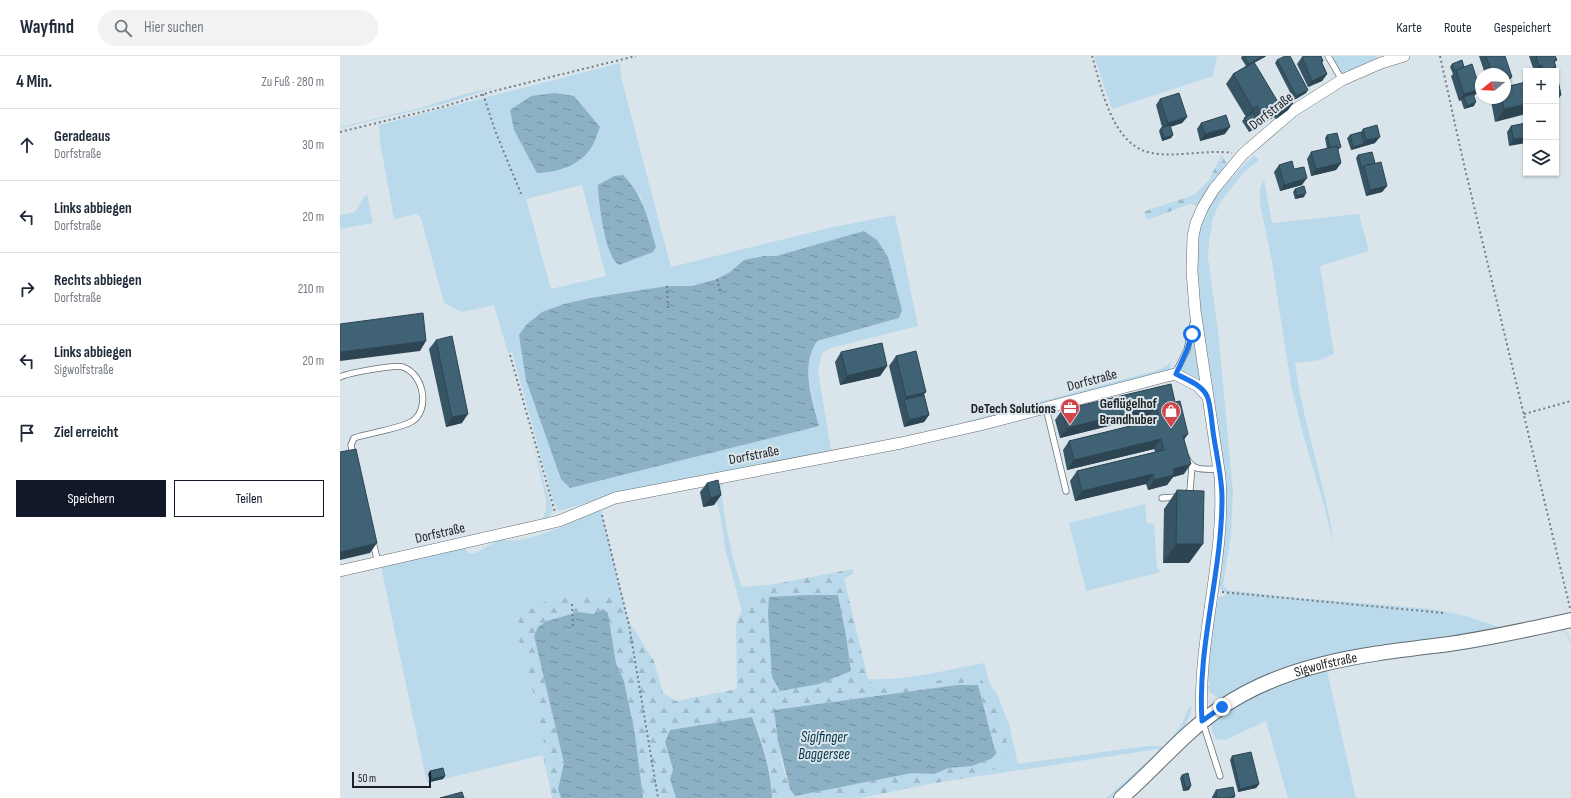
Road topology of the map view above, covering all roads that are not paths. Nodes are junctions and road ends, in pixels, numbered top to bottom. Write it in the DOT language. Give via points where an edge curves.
graph roads {
  1 [pos="1328,56"];
  2 [pos="1404,56"];
  3 [pos="1342,80"];
  4 [pos="1195,310"];
  5 [pos="340,377"];
  6 [pos="1170,377"];
  7 [pos="1207,396"];
  8 [pos="1046,408"];
  9 [pos="1185,451"];
  10 [pos="354,461"];
  11 [pos="1192,467"];
  12 [pos="1219,469"];
  13 [pos="1066,491"];
  14 [pos="1162,498"];
  15 [pos="372,537"];
  16 [pos="378,563"];
  17 [pos="340,571"];
  18 [pos="1571,620"];
  19 [pos="1202,721"];
  20 [pos="1220,776"];
  21 [pos="1121,798"];
  1 -- 3 [label="lane"];
  2 -- 3 [label="street, Dorfstraße"];
  3 -- 4 [label="street, Dorfstraße" via="1293,111 1242,154 1214,189 1203,207 1193,236"];
  4 -- 6 [label="lane, Dorfstraße" via="1189,344"];
  4 -- 7 [label="street, Dorfstraße"];
  5 -- 10 [label="lane" via="402,366 412,371 420,382 423,397 420,411 412,422 354,438 351,445"];
  6 -- 7 [label="street" via="1198,386"];
  6 -- 8 [label="street, Dorfstraße"];
  7 -- 12 [label="street, Dorfstraße"];
  8 -- 13 [label="lane"];
  8 -- 16 [label="street, Dorfstraße" via="901,443 615,498 559,521"];
  9 -- 11 [label="lane"];
  11 -- 12 [label="lane"];
  11 -- 14 [label="lane" via="1190,490 1184,497"];
  12 -- 19 [label="street, Dorfstraße" via="1222,498 1201,695"];
  15 -- 16 [label="lane"];
  16 -- 17 [label="street, Dorfstraße"];
  18 -- 19 [label="street, Sigwolfstraße" via="1494,636 1318,664 1264,684"];
  19 -- 20 [label="lane"];
  19 -- 21 [label="street, Sigwolfstraße"];
}
